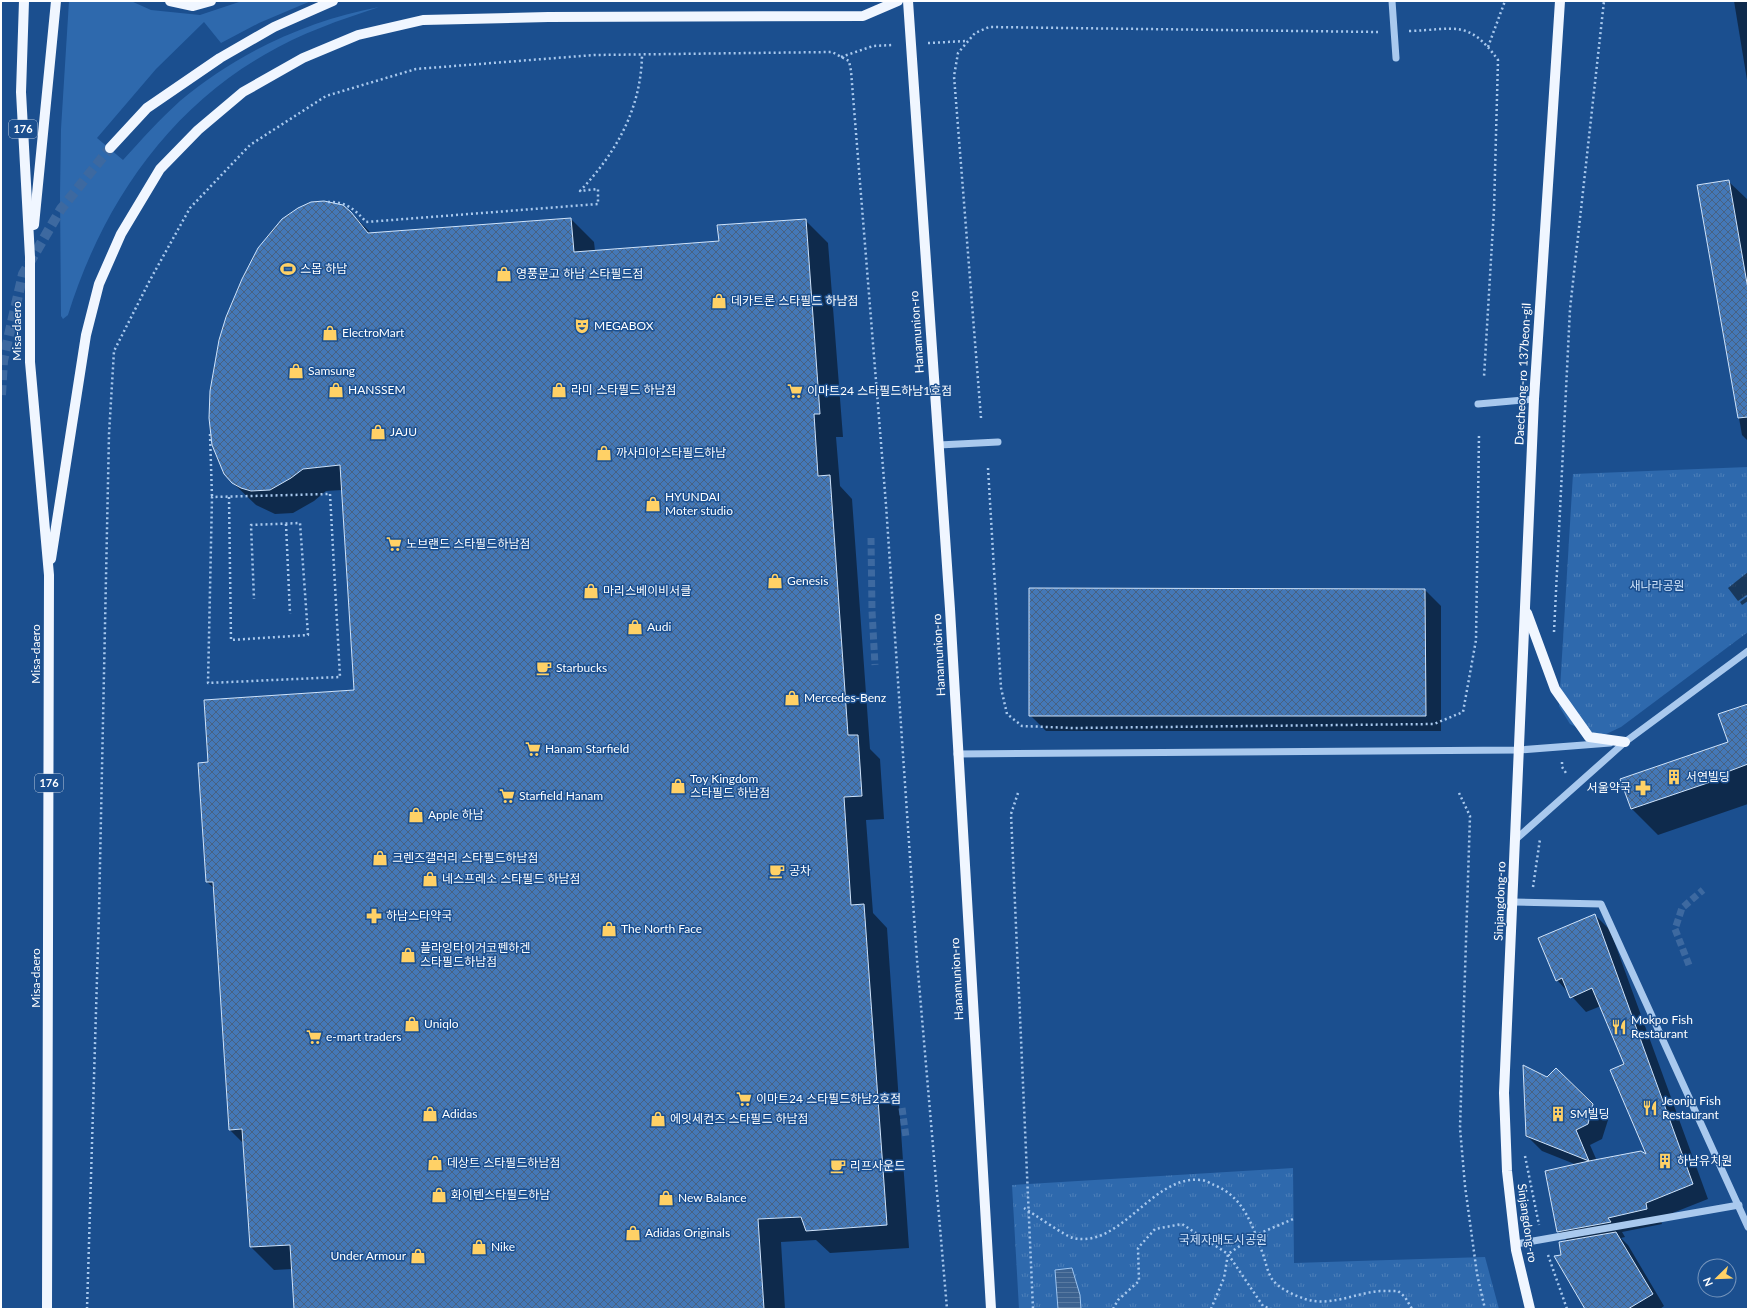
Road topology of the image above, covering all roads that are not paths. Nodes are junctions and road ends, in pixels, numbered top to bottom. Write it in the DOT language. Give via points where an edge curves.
graph roads {
  1 [pos="24,1"];
  2 [pos="56,1"];
  3 [pos="170,1"];
  4 [pos="211,1"];
  5 [pos="333,1"];
  6 [pos="898,1"];
  7 [pos="908,1"];
  8 [pos="1392,1"];
  9 [pos="1560,1"];
  10 [pos="1396,58"];
  11 [pos="110,148"];
  12 [pos="30,257"];
  13 [pos="1534,399"];
  14 [pos="1478,404"];
  15 [pos="998,442"];
  16 [pos="939,445"];
  17 [pos="49,575"];
  18 [pos="1525,608"];
  19 [pos="1748,651"];
  20 [pos="1625,742"];
  21 [pos="1519,750"];
  22 [pos="957,754"];
  23 [pos="1515,840"];
  24 [pos="1513,902"];
  25 [pos="1738,1205"];
  26 [pos="1748,1228"];
  27 [pos="1516,1244"];
  28 [pos="47,1309"];
  29 [pos="991,1309"];
  30 [pos="1530,1309"];
  1 -- 12 [label="main road, Misa-daero / 176" via="21,92"];
  2 -- 12 [label="main road"];
  3 -- 4 [label="main road" via="194,6"];
  5 -- 11 [label="main road" via="274,27 220,58 147,108"];
  6 -- 17 [label="main road" via="863,16 423,20 358,35 303,58 243,92 198,130 160,169 121,234 99,284 86,335"];
  7 -- 16 [label="main road, Hanamunion-ro"];
  8 -- 10 [label="street"];
  9 -- 13 [label="main road, Daecheong-ro 137beon-gil"];
  12 -- 17 [label="main road, Misa-daero / 176" via="30,362"];
  13 -- 14 [label="street"];
  13 -- 18 [label="main road, Daecheong-ro 137beon-gil"];
  15 -- 16 [label="street"];
  16 -- 22 [label="main road, Hanamunion-ro"];
  17 -- 28 [label="main road, Misa-daero / 176"];
  18 -- 20 [label="main road" via="1555,689 1589,737"];
  18 -- 21 [label="main road, Daecheong-ro 137beon-gil"];
  19 -- 20 [label="street"];
  20 -- 21 [label="street"];
  20 -- 23 [label="street"];
  21 -- 22 [label="street"];
  21 -- 23 [label="main road, Sinjangdong-ro"];
  22 -- 29 [label="main road, Hanamunion-ro"];
  23 -- 24 [label="main road, Sinjangdong-ro"];
  24 -- 25 [label="street" via="1601,904"];
  24 -- 27 [label="main road, Sinjangdong-ro" via="1504,1094 1507,1171"];
  25 -- 26 [label="street"];
  25 -- 27 [label="street"];
  27 -- 30 [label="main road, Sinjangdong-ro"];
}
